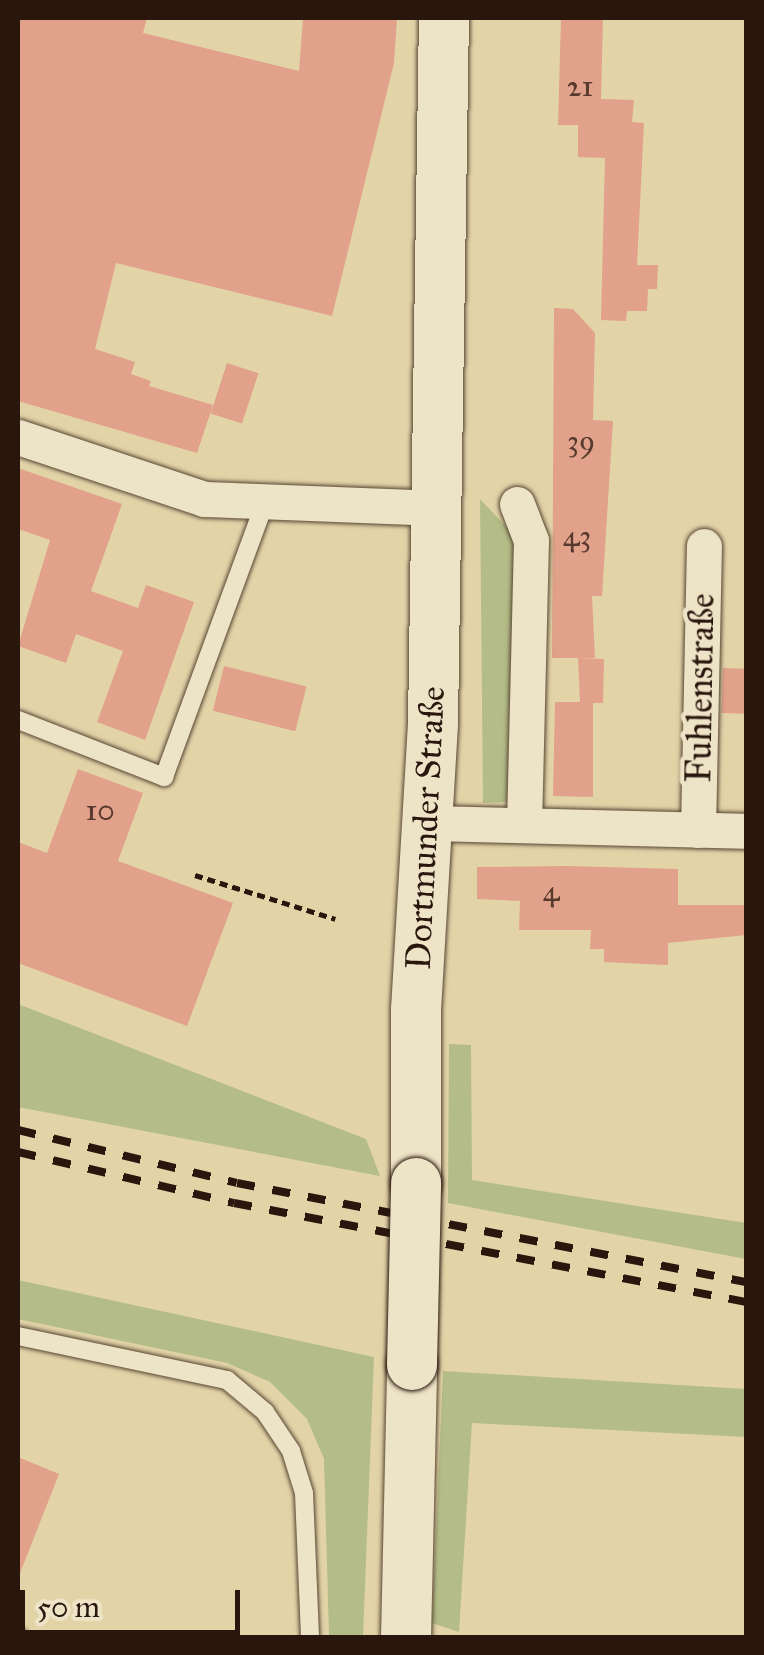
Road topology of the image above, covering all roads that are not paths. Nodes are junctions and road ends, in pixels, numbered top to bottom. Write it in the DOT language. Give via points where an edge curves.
graph roads {
  1 [pos="444,18"];
  2 [pos="18,436"];
  3 [pos="518,504"];
  4 [pos="264,505"];
  5 [pos="436,508"];
  6 [pos="704,546"];
  7 [pos="18,720"];
  8 [pos="429,823"];
  9 [pos="524,824"];
  10 [pos="698,830"];
  11 [pos="746,831"];
  12 [pos="18,1336"];
  13 [pos="310,1638"];
  14 [pos="406,1638"];
  1 -- 5 [label="main road, Dortmunder Straße"];
  2 -- 4 [label="street" via="204,500"];
  3 -- 9 [label="street" via="530,540"];
  4 -- 5 [label="street"];
  4 -- 7 [label="lane" via="164,776"];
  5 -- 8 [label="main road, Dortmunder Straße"];
  6 -- 10 [label="street, Fuhlenstraße"];
  8 -- 9 [label="street, Fuhlenstraße"];
  8 -- 14 [label="main road, Dortmunder Straße, bridge" via="416,1010"];
  9 -- 10 [label="street, Fuhlenstraße"];
  10 -- 11 [label="street, Fuhlenstraße"];
  12 -- 13 [label="lane" via="227,1380 265,1412 291,1451 304,1493"];
}
